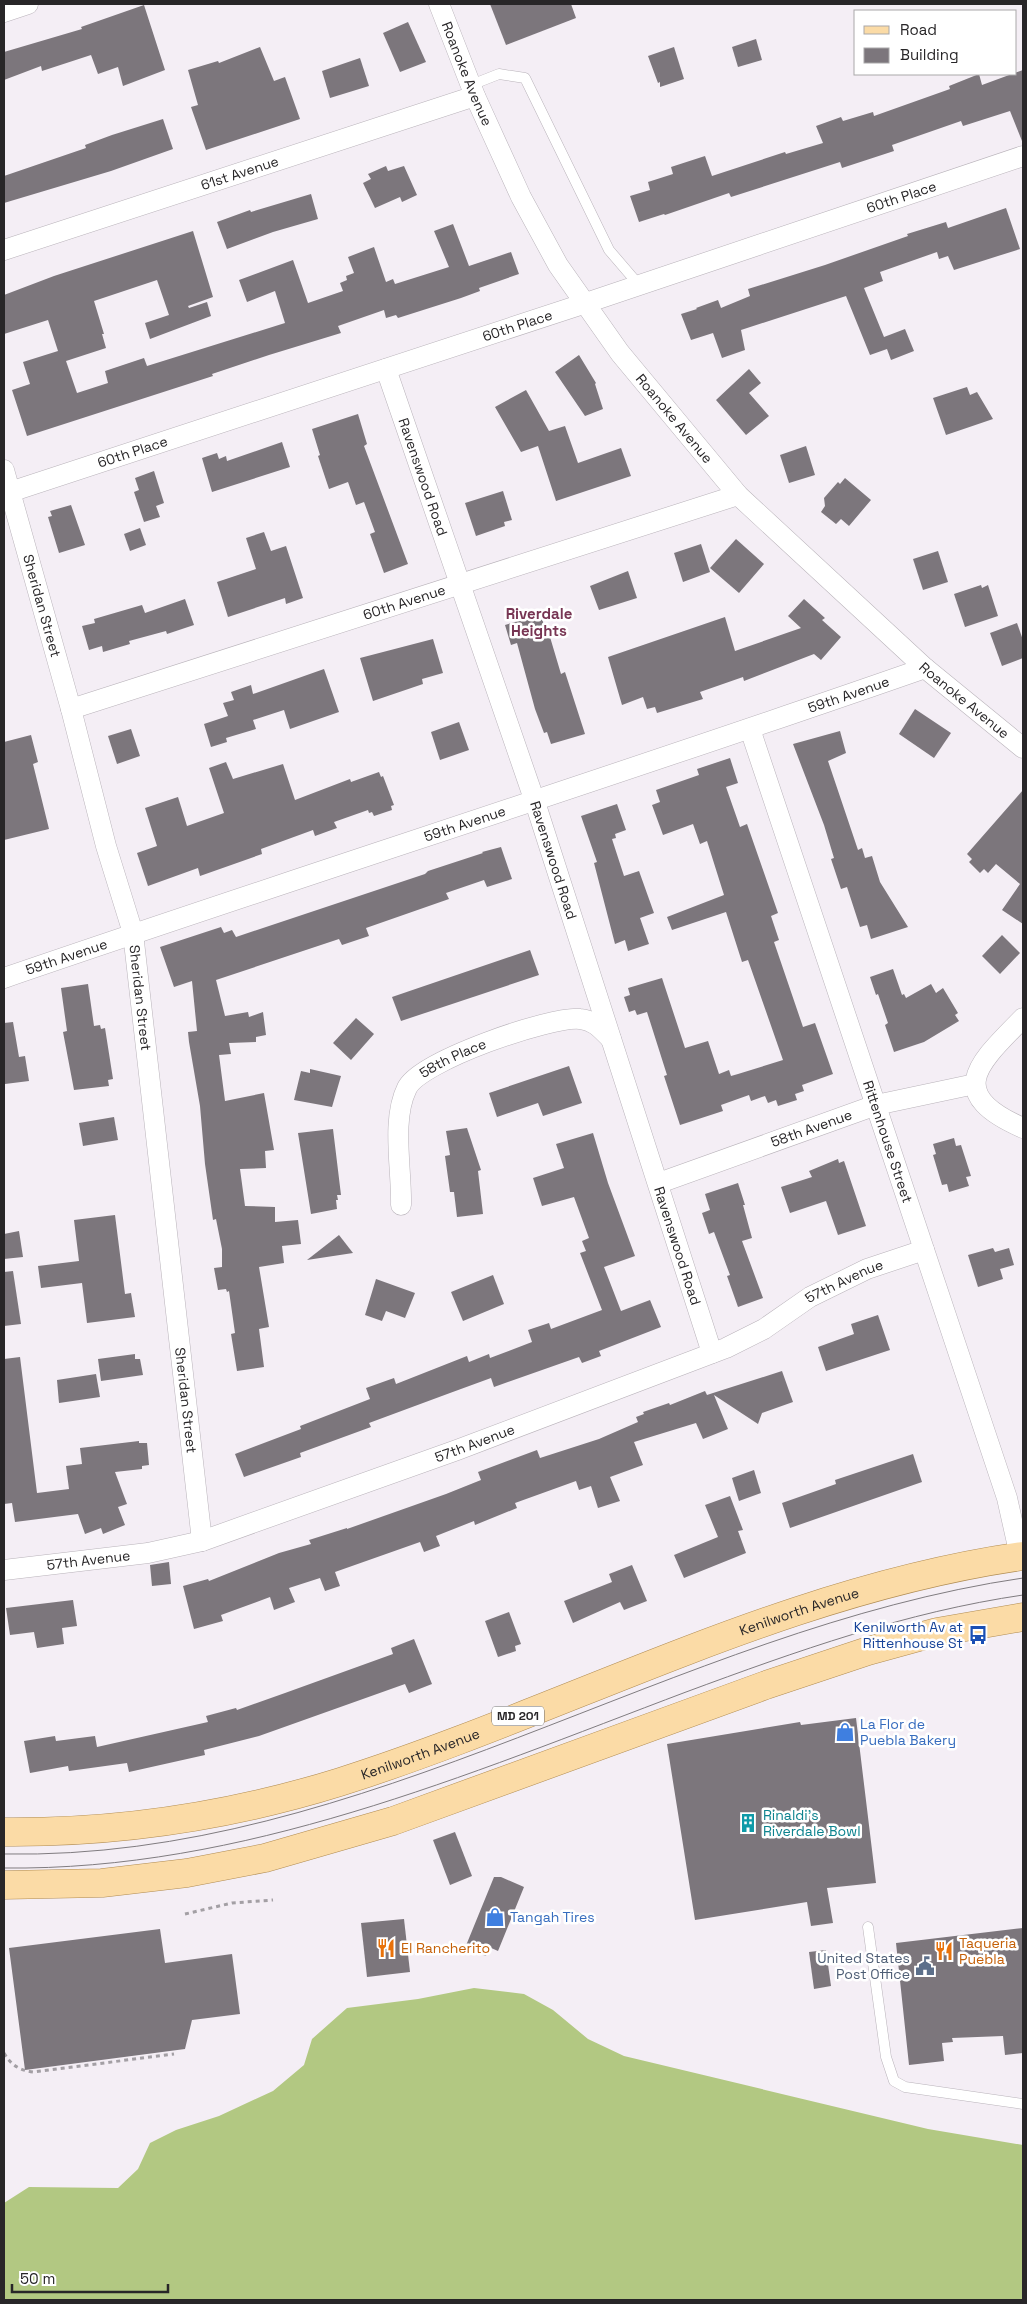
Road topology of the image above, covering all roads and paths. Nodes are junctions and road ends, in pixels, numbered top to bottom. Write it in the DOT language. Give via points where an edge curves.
graph roads {
  1 [pos="28,4"];
  2 [pos="439,4"];
  3 [pos="4,12"];
  4 [pos="473,91"];
  5 [pos="1023,156"];
  6 [pos="4,250"];
  7 [pos="638,285"];
  8 [pos="586,303"];
  9 [pos="386,369"];
  10 [pos="4,470"];
  11 [pos="10,492"];
  12 [pos="738,495"];
  13 [pos="460,583"];
  14 [pos="925,668"];
  15 [pos="71,709"];
  16 [pos="750,729"];
  17 [pos="1023,748"];
  18 [pos="534,799"];
  19 [pos="133,933"];
  20 [pos="4,978"];
  21 [pos="1023,1018"];
  22 [pos="612,1041"];
  23 [pos="975,1084"];
  24 [pos="876,1105"];
  25 [pos="1023,1128"];
  26 [pos="658,1183"];
  27 [pos="401,1205"];
  28 [pos="924,1250"];
  29 [pos="712,1353"];
  30 [pos="202,1541"];
  31 [pos="1022,1556"];
  32 [pos="4,1570"];
  33 [pos="1023,1617"];
  34 [pos="4,1832"];
  35 [pos="4,1885"];
  36 [pos="272,1900"];
  37 [pos="185,1914"];
  38 [pos="868,1927"];
  39 [pos="4,2053"];
  40 [pos="174,2054"];
  41 [pos="1023,2104"];
  1 -- 3 [label="street"];
  2 -- 4 [label="street, Roanoke Avenue"];
  4 -- 6 [label="street, 61st Avenue"];
  4 -- 7 [label="lane" via="499,74 525,78 609,250"];
  4 -- 8 [label="street, Roanoke Avenue" via="542,238"];
  5 -- 7 [label="street, 60th Place"];
  7 -- 8 [label="street, 60th Place"];
  8 -- 9 [label="street, 60th Place"];
  8 -- 12 [label="street, Roanoke Avenue" via="620,353"];
  9 -- 11 [label="street, 60th Place"];
  9 -- 13 [label="street, Ravenswood Road"];
  10 -- 11 [label="street, Sheridan Street"];
  11 -- 15 [label="street, Sheridan Street"];
  12 -- 13 [label="street, 60th Avenue"];
  12 -- 14 [label="street, Roanoke Avenue"];
  13 -- 15 [label="street, 60th Avenue"];
  13 -- 18 [label="street, Ravenswood Road"];
  14 -- 16 [label="street, 59th Avenue"];
  14 -- 17 [label="street, Roanoke Avenue"];
  15 -- 19 [label="street, Sheridan Street" via="106,846"];
  16 -- 18 [label="street, 59th Avenue"];
  16 -- 24 [label="street, Rittenhouse Street"];
  18 -- 19 [label="street, 59th Avenue"];
  18 -- 22 [label="street, Ravenswood Road"];
  19 -- 20 [label="street, 59th Avenue"];
  19 -- 30 [label="street, Sheridan Street"];
  21 -- 23 [label="street" via="988,1053 976,1073"];
  22 -- 26 [label="street, Ravenswood Road"];
  22 -- 27 [label="street, 58th Place" via="592,1021 570,1019 476,1047 418,1075 407,1088 402,1101 399,1149"];
  23 -- 24 [label="street, 58th Avenue"];
  23 -- 25 [label="street" via="986,1107"];
  24 -- 26 [label="street, 58th Avenue"];
  24 -- 28 [label="street, Rittenhouse Street"];
  26 -- 29 [label="street, Ravenswood Road"];
  28 -- 29 [label="street, 57th Avenue" via="867,1269 810,1296 764,1329"];
  28 -- 31 [label="street, Rittenhouse Street" via="1007,1498"];
  29 -- 30 [label="street, 57th Avenue" via="486,1440"];
  30 -- 32 [label="street, 57th Avenue" via="148,1554"];
  31 -- 34 [label="main road, Kenilworth Avenue / MD 201" via="934,1573 818,1603 337,1783 162,1823 79,1831"];
  33 -- 35 [label="main road" via="938,1632 868,1651 393,1821 265,1858 187,1873 111,1882"];
  36 -- 37 [label="path" via="232,1903"];
  38 -- 41 [label="lane" via="886,2057 894,2081 905,2087"];
  39 -- 40 [label="path" via="16,2067 33,2072"];
}
